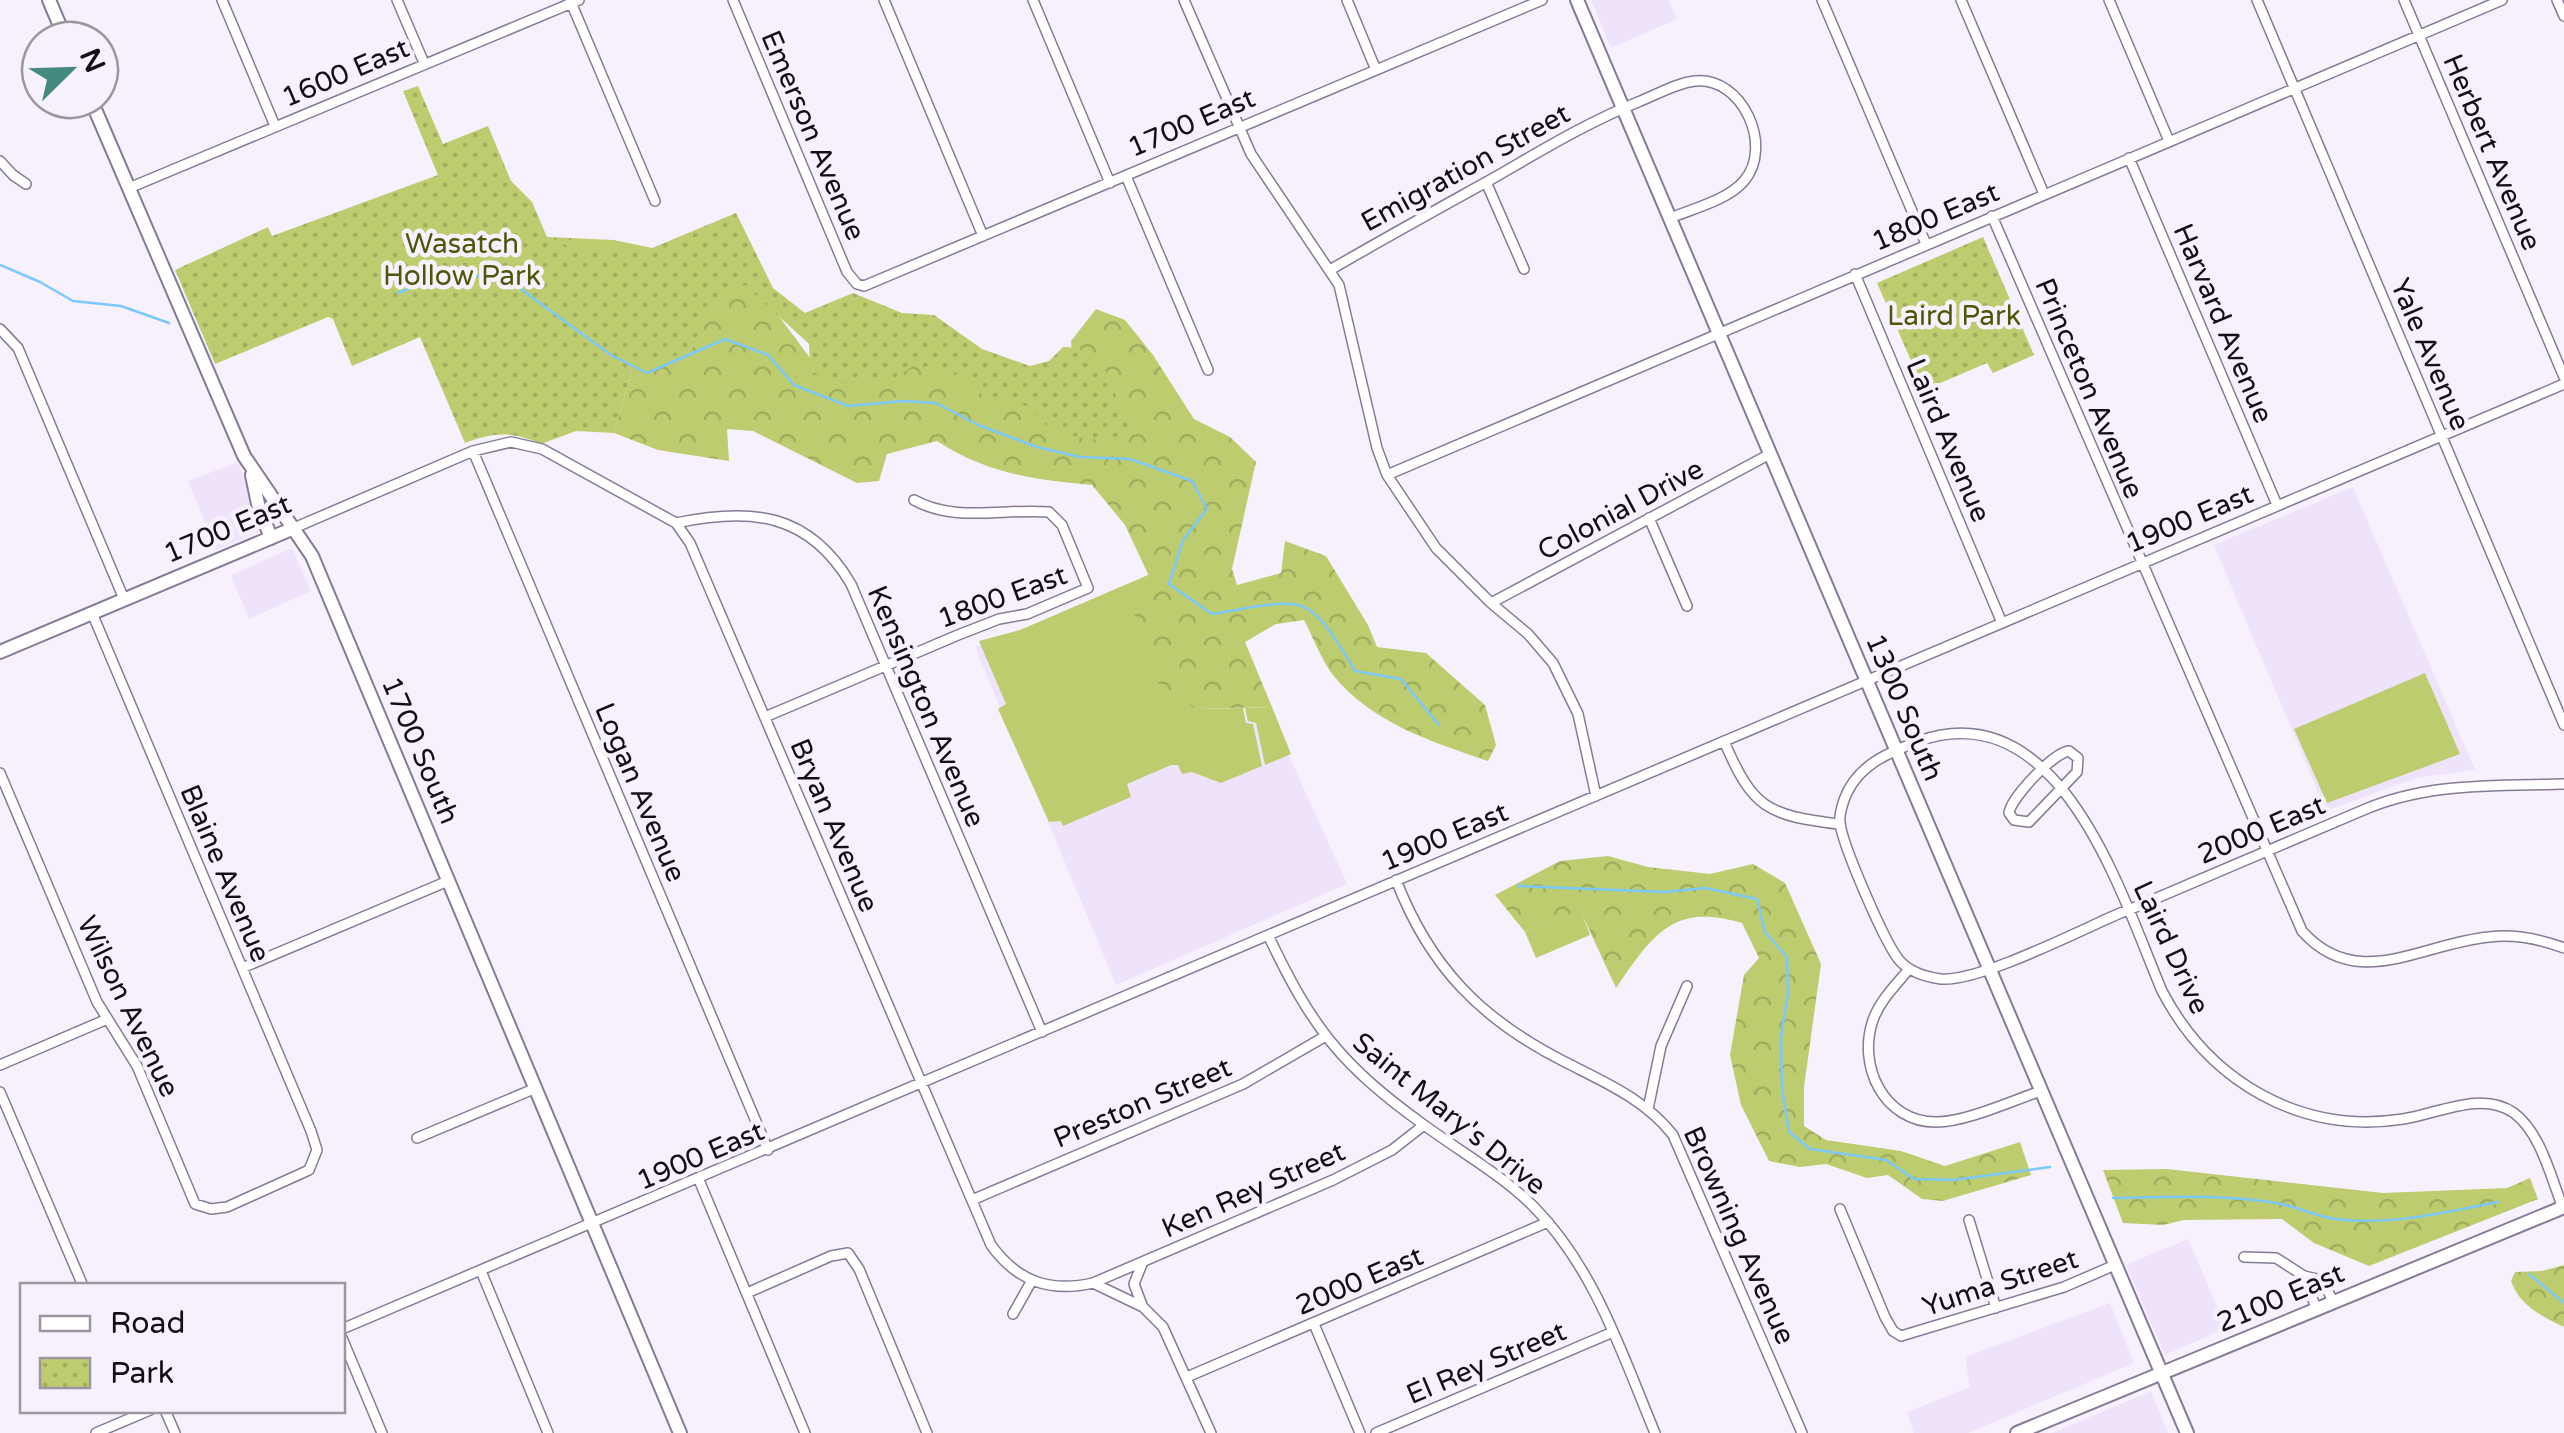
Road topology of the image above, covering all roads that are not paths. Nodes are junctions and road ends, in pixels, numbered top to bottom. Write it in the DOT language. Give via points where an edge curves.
graph roads {
  1 [pos="222,0"];
  2 [pos="397,0"];
  3 [pos="733,0"];
  4 [pos="884,0"];
  5 [pos="1034,0"];
  6 [pos="1184,0"];
  7 [pos="1347,0"];
  8 [pos="1542,0"];
  9 [pos="1577,0"];
  10 [pos="1822,0"];
  11 [pos="1962,0"];
  12 [pos="2109,0"];
  13 [pos="2257,0"];
  14 [pos="2404,0"];
  15 [pos="2502,0"];
  16 [pos="2558,0"];
  17 [pos="574,1"];
  18 [pos="2564,16"];
  19 [pos="2419,35"];
  20 [pos="424,63"];
  21 [pos="1376,70"];
  22 [pos="2294,88"];
  23 [pos="1623,108"];
  24 [pos="100,120"];
  25 [pos="275,126"];
  26 [pos="1238,129"];
  27 [pos="2169,141"];
  28 [pos="2129,158"];
  29 [pos="0,161"];
  30 [pos="1126,176"];
  31 [pos="1110,182"];
  32 [pos="1486,182"];
  33 [pos="26,184"];
  34 [pos="129,188"];
  35 [pos="2044,194"];
  36 [pos="654,201"];
  37 [pos="1992,216"];
  38 [pos="1670,218"];
  39 [pos="983,236"];
  40 [pos="1926,244"];
  41 [pos="1524,268"];
  42 [pos="1330,270"];
  43 [pos="1854,274"];
  44 [pos="857,284"];
  45 [pos="0,329"];
  46 [pos="1719,334"];
  47 [pos="1208,370"];
  48 [pos="2564,380"];
  49 [pos="2442,436"];
  50 [pos="473,451"];
  51 [pos="1770,454"];
  52 [pos="250,468"];
  53 [pos="1388,475"];
  54 [pos="914,500"];
  55 [pos="2277,506"];
  56 [pos="1649,518"];
  57 [pos="676,524"];
  58 [pos="294,528"];
  59 [pos="272,538"];
  60 [pos="2142,563"];
  61 [pos="124,600"];
  62 [pos="1491,603"];
  63 [pos="1686,606"];
  64 [pos="92,613"];
  65 [pos="2002,623"];
  66 [pos="0,652"];
  67 [pos="886,666"];
  68 [pos="1866,680"];
  69 [pos="764,718"];
  70 [pos="2564,725"];
  71 [pos="1724,741"];
  72 [pos="1896,750"];
  73 [pos="2042,770"];
  74 [pos="0,772"];
  75 [pos="2564,784"];
  76 [pos="2061,789"];
  77 [pos="1596,796"];
  78 [pos="1840,824"];
  79 [pos="2266,852"];
  80 [pos="1396,880"];
  81 [pos="448,881"];
  82 [pos="2128,910"];
  83 [pos="1268,935"];
  84 [pos="2564,948"];
  85 [pos="242,968"];
  86 [pos="1909,969"];
  87 [pos="1989,969"];
  88 [pos="1686,986"];
  89 [pos="105,1020"];
  90 [pos="1042,1032"];
  91 [pos="1324,1036"];
  92 [pos="0,1065"];
  93 [pos="922,1084"];
  94 [pos="536,1088"];
  95 [pos="2041,1091"];
  96 [pos="0,1092"];
  97 [pos="1648,1108"];
  98 [pos="1424,1125"];
  99 [pos="417,1138"];
  100 [pos="768,1150"];
  101 [pos="699,1180"];
  102 [pos="972,1200"];
  103 [pos="195,1204"];
  104 [pos="2564,1208"];
  105 [pos="1840,1209"];
  106 [pos="1968,1220"];
  107 [pos="1548,1222"];
  108 [pos="592,1224"];
  109 [pos="2244,1257"];
  110 [pos="1144,1262"];
  111 [pos="2115,1266"];
  112 [pos="480,1271"];
  113 [pos="2304,1276"];
  114 [pos="1031,1282"];
  115 [pos="82,1283"];
  116 [pos="1093,1283"];
  117 [pos="747,1293"];
  118 [pos="2333,1302"];
  119 [pos="1143,1307"];
  120 [pos="1996,1308"];
  121 [pos="2316,1308"];
  122 [pos="1013,1314"];
  123 [pos="1314,1324"];
  124 [pos="345,1328"];
  125 [pos="1612,1332"];
  126 [pos="345,1345"];
  127 [pos="2161,1373"];
  128 [pos="1188,1378"];
  129 [pos="138,1413"];
  130 [pos="96,1433"];
  131 [pos="382,1433"];
  132 [pos="548,1433"];
  133 [pos="680,1433"];
  134 [pos="805,1433"];
  135 [pos="927,1433"];
  136 [pos="1211,1433"];
  137 [pos="1360,1433"];
  138 [pos="1376,1433"];
  139 [pos="1656,1433"];
  140 [pos="1802,1433"];
  141 [pos="2017,1433"];
  142 [pos="2187,1433"];
  1 -- 25 [label="street"];
  2 -- 20 [label="street"];
  3 -- 44 [label="street, Emerson Avenue"];
  4 -- 39 [label="street"];
  5 -- 31 [label="street"];
  6 -- 26 [label="street"];
  7 -- 21 [label="street"];
  8 -- 21 [label="street, 1700 East"];
  9 -- 23 [label="street, 1300 South"];
  10 -- 40 [label="street"];
  11 -- 35 [label="street"];
  12 -- 27 [label="street"];
  13 -- 22 [label="street, Yale Avenue"];
  14 -- 19 [label="street, Herbert Avenue"];
  15 -- 19 [label="street, 1800 East"];
  16 -- 18 [label="street"];
  17 -- 20 [label="street, 1600 East"];
  17 -- 36 [label="street"];
  19 -- 22 [label="street, 1800 East"];
  19 -- 48 [label="street, Herbert Avenue"];
  20 -- 25 [label="street, 1600 East"];
  21 -- 26 [label="street, 1700 East"];
  22 -- 27 [label="street, 1800 East"];
  22 -- 49 [label="street, Yale Avenue"];
  23 -- 32 [label="street, Emigration Street"];
  23 -- 38 [label="street, 1300 South"];
  23 -- 38 [label="street" via="1698,80 1729,90 1746,113 1756,144 1748,176 1729,192"];
  24 -- 34 [label="street, 1700 South"];
  25 -- 34 [label="street, 1600 East"];
  26 -- 30 [label="street, 1700 East"];
  26 -- 42 [label="street"];
  27 -- 28 [label="street, 1800 East"];
  28 -- 35 [label="street, 1800 East"];
  28 -- 55 [label="street, Harvard Avenue"];
  29 -- 33 [label="street"];
  30 -- 31 [label="street, 1700 East"];
  30 -- 47 [label="street"];
  31 -- 39 [label="street, 1700 East"];
  32 -- 41 [label="street"];
  32 -- 42 [label="street, Emigration Street"];
  34 -- 52 [label="street, 1700 South"];
  35 -- 37 [label="street, 1800 East"];
  37 -- 40 [label="street, 1800 East"];
  37 -- 60 [label="street, Princeton Avenue"];
  38 -- 46 [label="street, 1300 South"];
  39 -- 44 [label="street, 1700 East"];
  40 -- 43 [label="street, 1800 East"];
  42 -- 53 [label="street" via="1344,300"];
  43 -- 46 [label="street, 1800 East"];
  43 -- 65 [label="street, Laird Avenue"];
  45 -- 61 [label="street" via="18,348"];
  46 -- 51 [label="street, 1300 South"];
  46 -- 53 [label="street, 1800 East"];
  48 -- 49 [label="street, 1900 East"];
  49 -- 55 [label="street, 1900 East"];
  49 -- 70 [label="street, Yale Avenue"];
  50 -- 57 [label="street" via="511,442 542,448"];
  50 -- 58 [label="street, 1700 East"];
  50 -- 100 [label="street, Logan Avenue"];
  51 -- 56 [label="street, Colonial Drive"];
  51 -- 68 [label="street, 1300 South"];
  52 -- 58 [label="street, 1700 South"];
  52 -- 59 [label="street"];
  53 -- 62 [label="street" via="1436,548"];
  54 -- 67 [label="street, 1800 East" via="948,512 1049,512 1062,525 1088,588"];
  55 -- 60 [label="street, 1900 East"];
  56 -- 62 [label="street, Colonial Drive"];
  56 -- 63 [label="street"];
  57 -- 67 [label="street, Kensington Avenue" via="765,517 818,541 852,584"];
  57 -- 69 [label="street, Bryan Avenue"];
  58 -- 59 [label="street, 1700 East"];
  58 -- 81 [label="street, 1700 South" via="312,556"];
  59 -- 61 [label="street, 1700 East"];
  60 -- 65 [label="street, 1900 East"];
  60 -- 79 [label="street, Princeton Avenue"];
  61 -- 64 [label="street, 1700 East"];
  62 -- 77 [label="street" via="1528,634 1566,685"];
  64 -- 66 [label="street, 1700 East"];
  64 -- 85 [label="street, Blaine Avenue"];
  65 -- 68 [label="street, 1900 East"];
  67 -- 69 [label="street, 1800 East"];
  67 -- 90 [label="street, Kensington Avenue"];
  68 -- 71 [label="street, 1900 East"];
  68 -- 72 [label="street, 1300 South"];
  69 -- 93 [label="street, Bryan Avenue"];
  71 -- 77 [label="street, 1900 East"];
  71 -- 78 [label="street" via="1742,782 1767,807"];
  72 -- 73 [label="street, Laird Drive" via="1944,735 1979,736 2006,744"];
  72 -- 78 [label="street, Laird Drive" via="1856,778"];
  72 -- 87 [label="street, 1300 South"];
  73 -- 76 [label="street, Laird Drive"];
  73 -- 76 [label="street" via="2061,752 2076,755 2079,769"];
  73 -- 76 [label="street" via="2010,804 2014,820 2029,822"];
  74 -- 89 [label="street, Wilson Avenue"];
  75 -- 79 [label="street, 2000 East" via="2423,791"];
  76 -- 82 [label="street, Laird Drive" via="2095,834"];
  77 -- 80 [label="street, 1900 East"];
  78 -- 86 [label="street" via="1887,941"];
  79 -- 82 [label="street, 2000 East"];
  79 -- 84 [label="street, Princeton Avenue" via="2302,931 2318,948 2349,962 2380,962 2498,936"];
  80 -- 83 [label="street, 1900 East"];
  80 -- 97 [label="street, Browning Avenue" via="1434,954 1478,1007 1520,1038"];
  81 -- 85 [label="street"];
  81 -- 94 [label="street, 1700 South"];
  82 -- 87 [label="street, 2000 East"];
  82 -- 104 [label="street, Laird Drive" via="2175,1014 2210,1058 2242,1084 2282,1106 2340,1120 2401,1120 2473,1104 2501,1106 2529,1128"];
  83 -- 90 [label="street, 1900 East"];
  83 -- 91 [label="street, Saint Mary's Drive"];
  85 -- 103 [label="street, Blaine Avenue" via="316,1150 309,1170 299,1176 220,1209"];
  86 -- 87 [label="street, 2000 East" via="1945,979"];
  86 -- 95 [label="street" via="1879,1007 1870,1032 1872,1074 1889,1104 1910,1117 1945,1122"];
  87 -- 95 [label="street, 1300 South"];
  88 -- 97 [label="street" via="1661,1046"];
  89 -- 92 [label="street"];
  89 -- 103 [label="street, Wilson Avenue" via="137,1066"];
  90 -- 93 [label="street, 1900 East"];
  91 -- 98 [label="street, Saint Mary's Drive" via="1368,1082"];
  91 -- 102 [label="street, Preston Street" via="1243,1084"];
  93 -- 100 [label="street, 1900 East"];
  93 -- 102 [label="street, Bryan Avenue"];
  94 -- 99 [label="street"];
  94 -- 108 [label="street, 1700 South"];
  95 -- 111 [label="street, 1300 South"];
  96 -- 115 [label="street"];
  97 -- 140 [label="street, Browning Avenue" via="1682,1150"];
  98 -- 107 [label="street, Saint Mary's Drive" via="1514,1189"];
  98 -- 110 [label="street, Ken Rey Street" via="1363,1166"];
  100 -- 101 [label="street, 1900 East"];
  101 -- 108 [label="street, 1900 East"];
  101 -- 117 [label="street"];
  102 -- 114 [label="street, Bryan Avenue" via="1002,1260"];
  104 -- 118 [label="street, 2100 East"];
  105 -- 120 [label="street, Yuma Street" via="1897,1334"];
  106 -- 120 [label="street"];
  107 -- 123 [label="street, 2000 East"];
  107 -- 125 [label="street, Saint Mary's Drive" via="1578,1262"];
  108 -- 112 [label="street, 1900 East"];
  108 -- 133 [label="street, 1700 South"];
  109 -- 113 [label="street" via="2276,1258"];
  110 -- 116 [label="street, Ken Rey Street"];
  110 -- 119 [label="street" via="1134,1284"];
  111 -- 120 [label="street, Yuma Street"];
  111 -- 127 [label="street, 1300 South"];
  112 -- 124 [label="street, 1900 East"];
  112 -- 132 [label="street"];
  113 -- 118 [label="street" via="2324,1282"];
  113 -- 121 [label="street"];
  114 -- 116 [label="street" via="1063,1288"];
  114 -- 122 [label="street"];
  116 -- 119 [label="street"];
  117 -- 134 [label="street"];
  117 -- 135 [label="street" via="848,1253"];
  118 -- 121 [label="street, 2100 East"];
  119 -- 128 [label="street" via="1170,1338"];
  121 -- 127 [label="street, 2100 East"];
  123 -- 128 [label="street, 2000 East"];
  123 -- 137 [label="street"];
  125 -- 138 [label="street, El Rey Street"];
  125 -- 139 [label="street, Saint Mary's Drive"];
  126 -- 131 [label="street"];
  127 -- 141 [label="street, 2100 East"];
  127 -- 142 [label="street, 1300 South"];
  128 -- 136 [label="street"];
  129 -- 130 [label="street"];
}
